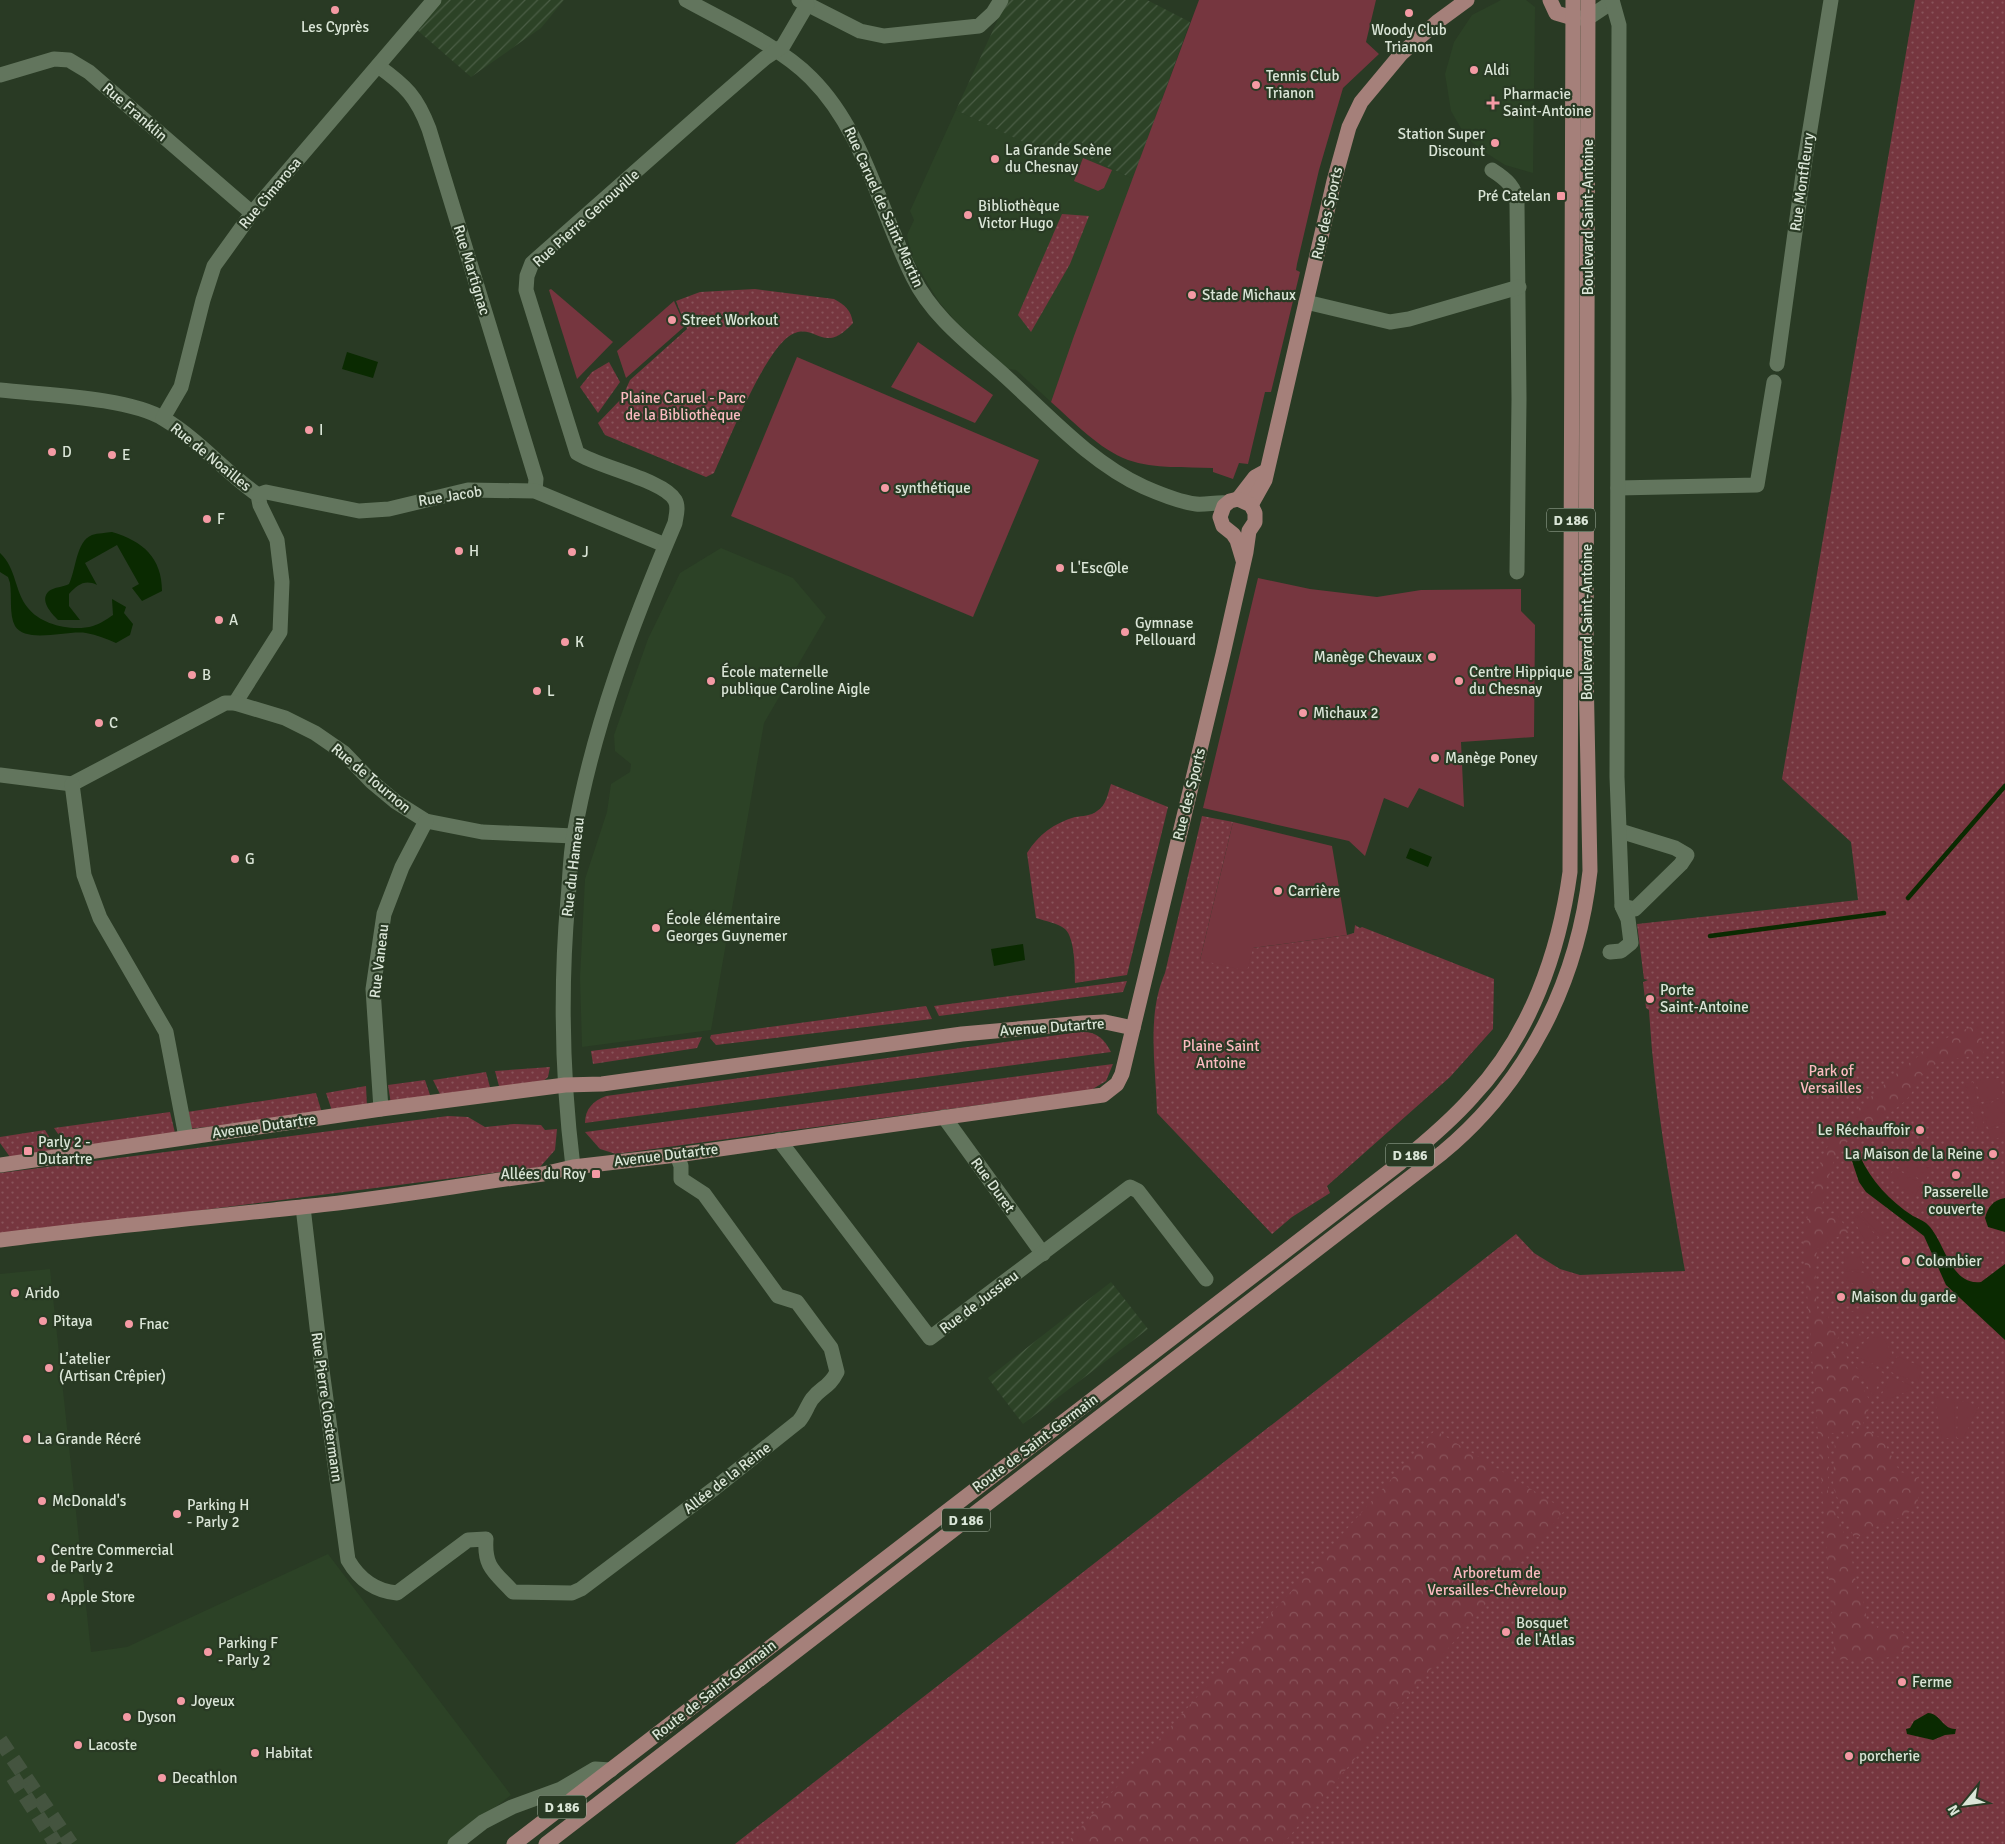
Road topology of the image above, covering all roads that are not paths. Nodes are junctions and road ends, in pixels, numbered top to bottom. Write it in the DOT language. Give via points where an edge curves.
graph roads {
  1 [pos="434,0"];
  2 [pos="686,0"];
  3 [pos="1002,0"];
  4 [pos="1467,0"];
  5 [pos="1550,0"];
  6 [pos="1574,0"];
  7 [pos="1831,0"];
  8 [pos="1612,1"];
  9 [pos="803,3"];
  10 [pos="1586,13"];
  11 [pos="1619,25"];
  12 [pos="775,52"];
  13 [pos="378,66"];
  14 [pos="0,75"];
  15 [pos="1492,170"];
  16 [pos="252,213"];
  17 [pos="1519,287"];
  18 [pos="1306,302"];
  19 [pos="1777,364"];
  20 [pos="1774,382"];
  21 [pos="0,390"];
  22 [pos="163,418"];
  23 [pos="1618,488"];
  24 [pos="535,491"];
  25 [pos="258,495"];
  26 [pos="1239,502"];
  27 [pos="1198,504"];
  28 [pos="1220,517"];
  29 [pos="675,523"];
  30 [pos="1249,531"];
  31 [pos="1233,534"];
  32 [pos="665,545"];
  33 [pos="1243,560"];
  34 [pos="1517,572"];
  35 [pos="235,703"];
  36 [pos="0,774"];
  37 [pos="72,784"];
  38 [pos="426,821"];
  39 [pos="1620,831"];
  40 [pos="574,836"];
  41 [pos="1622,906"];
  42 [pos="1610,952"];
  43 [pos="1528,1015"];
  44 [pos="1134,1028"];
  45 [pos="1529,1053"];
  46 [pos="565,1085"];
  47 [pos="381,1109"];
  48 [pos="944,1117"];
  49 [pos="186,1137"];
  50 [pos="779,1140"];
  51 [pos="677,1155"];
  52 [pos="0,1165"];
  53 [pos="573,1167"];
  54 [pos="303,1207"];
  55 [pos="0,1240"];
  56 [pos="1042,1254"];
  57 [pos="1206,1279"];
  58 [pos="381,1591"];
  59 [pos="611,1770"];
  60 [pos="455,1844"];
  61 [pos="514,1844"];
  62 [pos="546,1844"];
  1 -- 13 [label="street, Rue Cimarosa"];
  2 -- 12 [label="street, Rue Caruel de Saint-Martin"];
  3 -- 9 [label="street" via="979,26 884,36 860,31"];
  4 -- 18 [label="main road, Rue des Sports" via="1401,54 1362,102 1343,145"];
  5 -- 10 [label="main road" via="1556,13"];
  6 -- 10 [label="main road, Boulevard Saint-Antoine / D 186"];
  7 -- 19 [label="street, Rue Montfleury"];
  8 -- 10 [label="street"];
  8 -- 11 [label="street, Boulevard Saint-Antoine"];
  9 -- 12 [label="street, Rue Pierre Genouville" via="786,42"];
  10 -- 11 [label="street"];
  10 -- 43 [label="main road, Boulevard Saint-Antoine / D 186" via="1573,332 1570,573 1572,853 1559,933"];
  10 -- 45 [label="main road, Boulevard Saint-Antoine / D 186" via="1586,669 1590,871 1581,930 1572,962"];
  11 -- 23 [label="street, Boulevard Saint-Antoine"];
  12 -- 27 [label="street, Rue Caruel de Saint-Martin" via="810,77 840,114 862,154 914,279 940,315 1096,457 1145,487"];
  12 -- 29 [label="street, Rue Pierre Genouville" via="532,263 527,276 526,290 576,453 669,493 677,505"];
  13 -- 16 [label="street, Rue Cimarosa"];
  13 -- 24 [label="street, Rue Martignac" via="412,94 429,129 536,479"];
  14 -- 16 [label="street, Rue Franklin" via="54,59 69,60 89,72"];
  15 -- 17 [label="street" via="1516,193"];
  16 -- 22 [label="street, Rue Cimarosa" via="214,266 181,387"];
  17 -- 18 [label="street" via="1390,322"];
  17 -- 34 [label="street"];
  18 -- 26 [label="main road, Rue des Sports" via="1265,480"];
  20 -- 23 [label="street" via="1757,485"];
  21 -- 22 [label="street, Rue de Noailles" via="118,403"];
  22 -- 25 [label="street, Rue de Noailles" via="204,448"];
  23 -- 39 [label="street, Boulevard Saint-Antoine" via="1617,777"];
  24 -- 25 [label="street, Rue Jacob" via="468,490 389,509 359,511 266,492"];
  24 -- 32 [label="street, Rue Jacob"];
  25 -- 35 [label="street, Rue de Noailles" via="277,540 282,582 280,632"];
  26 -- 27 [label="street, Rue Caruel de Saint-Martin"];
  26 -- 28 [label="main road, Rue des Sports" via="1222,509"];
  26 -- 30 [label="main road, Rue des Sports" via="1256,518"];
  27 -- 28 [label="street, Rue Caruel de Saint-Martin"];
  28 -- 31 [label="main road" via="1223,526"];
  29 -- 32 [label="street, Rue du Hameau"];
  30 -- 31 [label="main road"];
  30 -- 33 [label="main road, Rue des Sports"];
  31 -- 33 [label="main road"];
  32 -- 40 [label="street, Rue du Hameau" via="641,602 604,710"];
  33 -- 44 [label="main road, Rue des Sports"];
  35 -- 37 [label="street" via="225,703"];
  35 -- 38 [label="street, Rue de Tournon" via="285,718 315,733 344,753 396,802"];
  36 -- 37 [label="street"];
  37 -- 49 [label="street" via="84,874 100,918 166,1032"];
  38 -- 40 [label="street, Rue de Tournon" via="482,832"];
  38 -- 47 [label="street, Rue Vaneau" via="402,867 383,923 373,989 377,1087"];
  39 -- 41 [label="street, Boulevard Saint-Antoine"];
  39 -- 41 [label="street" via="1676,848 1687,855 1635,909"];
  40 -- 46 [label="street, Rue du Hameau" via="562,1000"];
  41 -- 42 [label="street, Boulevard Saint-Antoine" via="1628,919 1630,943 1621,950"];
  43 -- 59 [label="main road, Route de Saint-Germain / D 186" via="1475,1095 1407,1157"];
  44 -- 46 [label="main road, Avenue Dutartre" via="1105,1022 962,1034 602,1084"];
  44 -- 48 [label="main road, Avenue Dutartre" via="1122,1074 1111,1090 1103,1095"];
  45 -- 62 [label="main road, Route de Saint-Germain / D 186" via="1490,1108 1442,1153"];
  46 -- 47 [label="main road, Avenue Dutartre"];
  46 -- 53 [label="street, Rue du Hameau"];
  47 -- 49 [label="main road, Avenue Dutartre"];
  48 -- 50 [label="main road, Avenue Dutartre"];
  48 -- 56 [label="street, Rue Duret"];
  49 -- 52 [label="main road, Avenue Dutartre"];
  50 -- 51 [label="main road, Avenue Dutartre"];
  50 -- 56 [label="street, Rue de Jussieu" via="930,1338"];
  51 -- 53 [label="main road, Avenue Dutartre"];
  51 -- 58 [label="street, Allée de la Reine" via="681,1166 680,1179 704,1194 778,1296 797,1302 831,1348 837,1372 830,1384 812,1400 799,1421 581,1589 572,1592 513,1592 485,1556 486,1539 468,1540 397,1593"];
  53 -- 54 [label="main road, Avenue Dutartre" via="543,1174"];
  54 -- 55 [label="main road, Avenue Dutartre"];
  54 -- 58 [label="street, Rue Pierre Clostermann" via="348,1560 357,1575"];
  56 -- 57 [label="street, Rue de Jussieu" via="1130,1187 1138,1191"];
  59 -- 60 [label="street" via="595,1769 561,1789 512,1807 483,1822"];
  59 -- 61 [label="main road, Route de Saint-Germain / D 186"];
}
